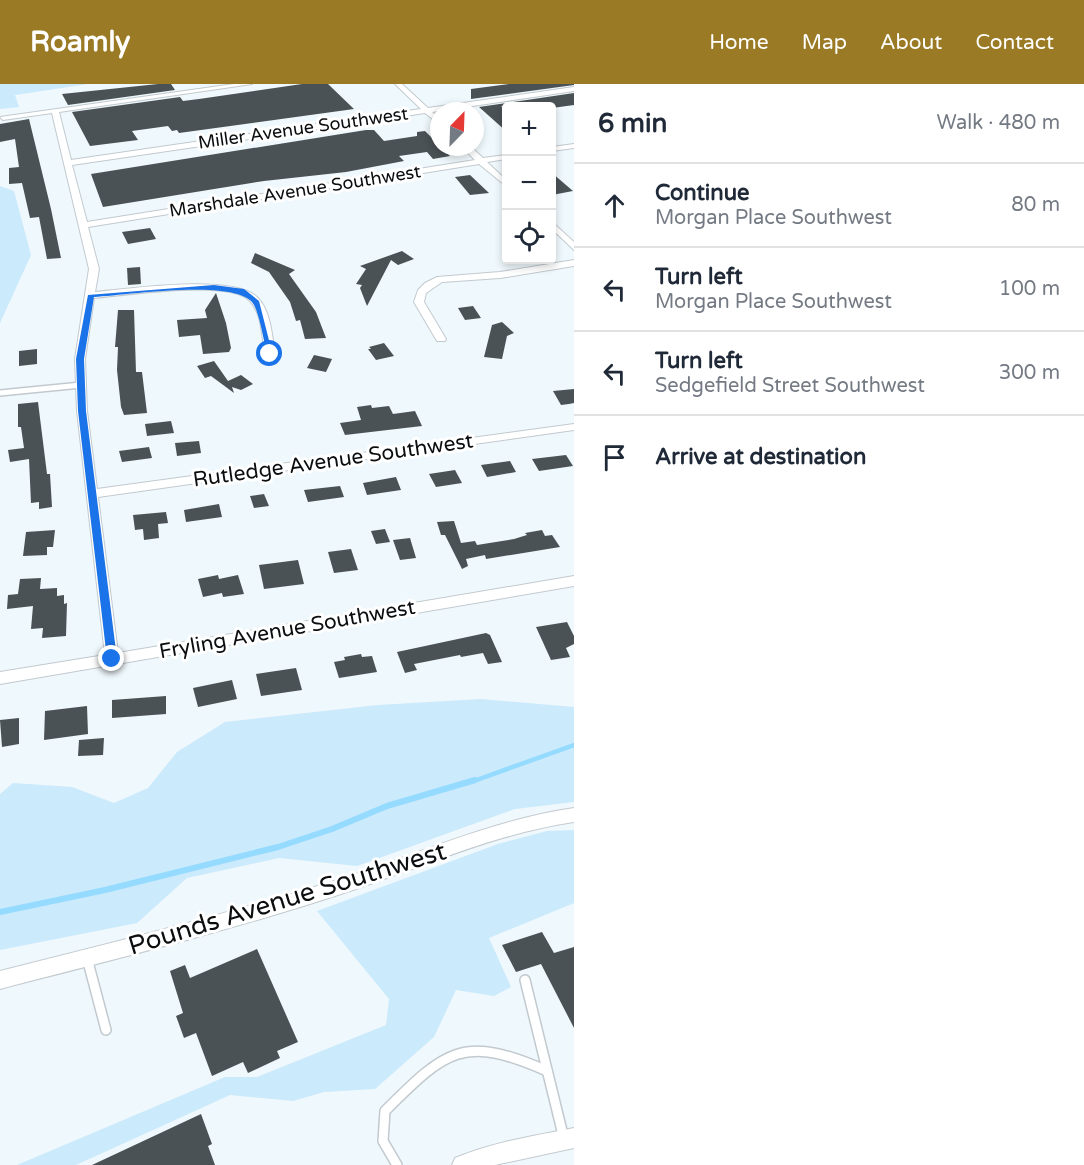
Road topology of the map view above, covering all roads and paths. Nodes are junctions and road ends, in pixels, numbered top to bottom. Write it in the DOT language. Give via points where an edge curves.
graph roads {
  1 [pos="249,84"];
  2 [pos="398,84"];
  3 [pos="574,89"];
  4 [pos="55,110"];
  5 [pos="426,110"];
  6 [pos="430,114"];
  7 [pos="3,118"];
  8 [pos="574,146"];
  9 [pos="556,148"];
  10 [pos="476,156"];
  11 [pos="502,158"];
  12 [pos="481,161"];
  13 [pos="68,163"];
  14 [pos="502,180"];
  15 [pos="84,225"];
  16 [pos="556,227"];
  17 [pos="572,227"];
  18 [pos="556,229"];
  19 [pos="574,246"];
  20 [pos="574,263"];
  21 [pos="91,295"];
  22 [pos="441,339"];
  23 [pos="270,354"];
  24 [pos="81,385"];
  25 [pos="0,393"];
  26 [pos="574,427"];
  27 [pos="92,494"];
  28 [pos="574,581"];
  29 [pos="112,659"];
  30 [pos="0,678"];
  31 [pos="574,815"];
  32 [pos="87,958"];
  33 [pos="0,980"];
  34 [pos="525,980"];
  35 [pos="106,1030"];
  36 [pos="547,1071"];
  37 [pos="569,1138"];
  38 [pos="397,1165"];
  39 [pos="462,1165"];
  1 -- 4 [label="street"];
  2 -- 5 [label="street"];
  3 -- 5 [label="street, Miller Avenue Southwest"];
  4 -- 7 [label="street"];
  4 -- 13 [label="street"];
  5 -- 6 [label="street"];
  5 -- 13 [label="street, Miller Avenue Southwest"];
  8 -- 9 [label="street"];
  10 -- 12 [label="street"];
  11 -- 12 [label="street, Marshdale Avenue Southwest"];
  12 -- 14 [label="street"];
  12 -- 15 [label="street, Marshdale Avenue Southwest"];
  13 -- 15 [label="street"];
  15 -- 21 [label="street" via="94,269"];
  16 -- 17 [label="street"];
  18 -- 19 [label="street"];
  20 -- 22 [label="street" via="500,276 433,282 422,292 420,302"];
  21 -- 23 [label="street" via="214,287 242,290 256,302"];
  21 -- 24 [label="street" via="80,359"];
  24 -- 25 [label="lane"];
  24 -- 27 [label="street"];
  26 -- 27 [label="street, Rutledge Avenue Southwest"];
  27 -- 29 [label="street"];
  28 -- 29 [label="street, Fryling Avenue Southwest"];
  29 -- 30 [label="street, Fryling Avenue Southwest"];
  31 -- 32 [label="street, Pounds Avenue Southwest" via="482,836 383,873 185,933"];
  32 -- 33 [label="street, Pounds Avenue Southwest"];
  32 -- 35 [label="lane"];
  34 -- 36 [label="lane"];
  36 -- 37 [label="lane"];
  36 -- 38 [label="lane" via="490,1050 461,1049 429,1067 385,1111 383,1142"];
  37 -- 39 [label="street"];
}
